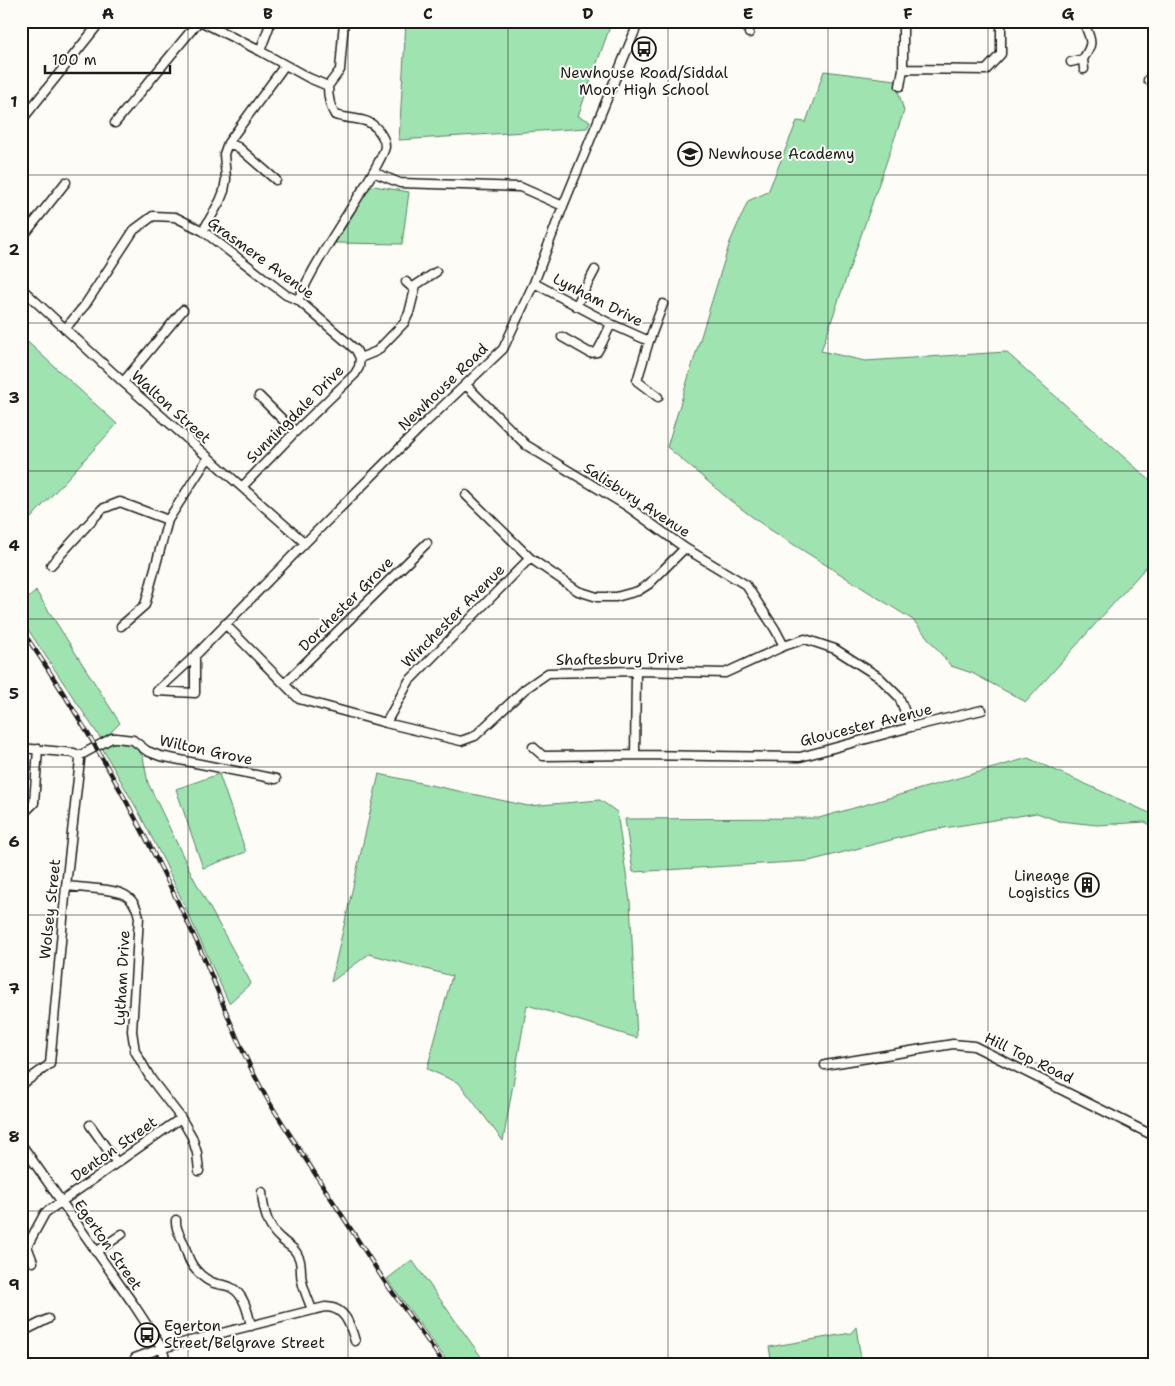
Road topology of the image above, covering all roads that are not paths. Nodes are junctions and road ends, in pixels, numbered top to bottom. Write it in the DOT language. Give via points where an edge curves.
graph roads {
  1 [pos="101,21"];
  2 [pos="199,21"];
  3 [pos="270,21"];
  4 [pos="344,21"];
  5 [pos="639,21"];
  6 [pos="749,21"];
  7 [pos="903,21"];
  8 [pos="1001,21"];
  9 [pos="1084,21"];
  10 [pos="749,33"];
  11 [pos="260,51"];
  12 [pos="1083,59"];
  13 [pos="1071,62"];
  14 [pos="285,65"];
  15 [pos="903,69"];
  16 [pos="1084,69"];
  17 [pos="1154,71"];
  18 [pos="1148,80"];
  19 [pos="328,86"];
  20 [pos="900,86"];
  21 [pos="21,122"];
  22 [pos="115,123"];
  23 [pos="228,143"];
  24 [pos="373,172"];
  25 [pos="276,180"];
  26 [pos="66,182"];
  27 [pos="563,206"];
  28 [pos="203,231"];
  29 [pos="21,239"];
  30 [pos="595,270"];
  31 [pos="436,272"];
  32 [pos="406,282"];
  33 [pos="534,283"];
  34 [pos="21,288"];
  35 [pos="414,290"];
  36 [pos="298,300"];
  37 [pos="663,304"];
  38 [pos="576,306"];
  39 [pos="183,310"];
  40 [pos="611,324"];
  41 [pos="65,329"];
  42 [pos="562,337"];
  43 [pos="649,341"];
  44 [pos="360,358"];
  45 [pos="123,382"];
  46 [pos="465,384"];
  47 [pos="259,396"];
  48 [pos="658,397"];
  49 [pos="295,432"];
  50 [pos="208,458"];
  51 [pos="242,487"];
  52 [pos="466,495"];
  53 [pos="168,520"];
  54 [pos="304,543"];
  55 [pos="427,543"];
  56 [pos="685,548"];
  57 [pos="530,558"];
  58 [pos="51,565"];
  59 [pos="226,624"];
  60 [pos="122,626"];
  61 [pos="784,646"];
  62 [pos="196,656"];
  63 [pos="636,671"];
  64 [pos="284,684"];
  65 [pos="982,710"];
  66 [pos="386,723"];
  67 [pos="911,727"];
  68 [pos="533,747"];
  69 [pos="21,748"];
  70 [pos="38,749"];
  71 [pos="635,755"];
  72 [pos="79,756"];
  73 [pos="276,779"];
  74 [pos="21,812"];
  75 [pos="66,886"];
  76 [pos="825,1066"];
  77 [pos="21,1085"];
  78 [pos="181,1118"];
  79 [pos="90,1125"];
  80 [pos="1154,1136"];
  81 [pos="21,1144"];
  82 [pos="118,1163"];
  83 [pos="199,1171"];
  84 [pos="262,1192"];
  85 [pos="62,1202"];
  86 [pos="176,1220"];
  87 [pos="122,1234"];
  88 [pos="96,1252"];
  89 [pos="33,1262"];
  90 [pos="312,1310"];
  91 [pos="48,1319"];
  92 [pos="251,1326"];
  93 [pos="21,1330"];
  94 [pos="355,1341"];
  95 [pos="162,1348"];
  96 [pos="135,1358"];
  97 [pos="167,1365"];
  1 -- 21 [label="street"];
  2 -- 11 [label="street"];
  2 -- 22 [label="street"];
  3 -- 11 [label="street"];
  4 -- 19 [label="street" via="340,70"];
  5 -- 27 [label="street, Newhouse Road"];
  6 -- 10 [label="street"];
  7 -- 15 [label="street"];
  8 -- 15 [label="street" via="1001,54 986,70"];
  9 -- 12 [label="street" via="1091,39"];
  11 -- 14 [label="street"];
  12 -- 13 [label="street"];
  12 -- 16 [label="street"];
  14 -- 19 [label="street"];
  14 -- 23 [label="street"];
  15 -- 20 [label="street"];
  17 -- 18 [label="street"];
  19 -- 24 [label="street" via="335,115 366,120 383,137 385,148"];
  23 -- 25 [label="street" via="238,147"];
  23 -- 28 [label="street" via="224,154 224,191"];
  24 -- 27 [label="street" via="400,183 520,188"];
  24 -- 36 [label="street"];
  26 -- 29 [label="street"];
  27 -- 33 [label="street, Newhouse Road"];
  28 -- 36 [label="street, Grasmere Avenue" via="286,295"];
  28 -- 41 [label="street, Grasmere Avenue" via="174,217 153,216 147,220 134,230 85,305"];
  30 -- 38 [label="street"];
  31 -- 35 [label="street" via="416,285"];
  32 -- 35 [label="street"];
  33 -- 38 [label="street, Lynham Drive"];
  33 -- 46 [label="street, Newhouse Road" via="503,349"];
  34 -- 41 [label="street, Walton Street"];
  35 -- 44 [label="street, Sunningdale Drive" via="404,324 377,351"];
  36 -- 44 [label="street, Grasmere Avenue" via="356,350"];
  37 -- 43 [label="street"];
  38 -- 40 [label="street, Lynham Drive"];
  39 -- 45 [label="street"];
  40 -- 42 [label="street" via="597,352 590,353"];
  40 -- 43 [label="street, Lynham Drive"];
  41 -- 45 [label="street, Walton Street"];
  43 -- 48 [label="street" via="637,381"];
  44 -- 49 [label="street, Sunningdale Drive" via="355,374"];
  45 -- 50 [label="street, Walton Street"];
  46 -- 54 [label="street, Newhouse Road"];
  46 -- 56 [label="street, Salisbury Avenue" via="526,445 627,506"];
  47 -- 49 [label="street"];
  49 -- 51 [label="street, Sunningdale Drive"];
  50 -- 51 [label="street, Walton Street"];
  50 -- 53 [label="street"];
  51 -- 54 [label="street, Walton Street"];
  52 -- 57 [label="street"];
  53 -- 58 [label="street" via="120,502 102,509"];
  53 -- 60 [label="street" via="144,605"];
  54 -- 59 [label="street, Newhouse Road"];
  55 -- 64 [label="street, Dorchester Grove"];
  56 -- 57 [label="street" via="649,584 628,595 616,597 578,591"];
  56 -- 61 [label="street, Salisbury Avenue" via="746,585"];
  57 -- 66 [label="street, Winchester Avenue" via="409,681"];
  59 -- 62 [label="street, Newhouse Road"];
  59 -- 64 [label="street, Shaftesbury Drive"];
  61 -- 63 [label="street, Shaftesbury Drive" via="725,673"];
  61 -- 67 [label="street, Shaftesbury Drive" via="805,639 842,653 879,677 899,697"];
  62 -- 62 [label="street, Newhouse Road" via="189,661 157,691 195,693"];
  63 -- 66 [label="street, Shaftesbury Drive" via="548,674 525,689 476,736 461,741"];
  63 -- 71 [label="street"];
  64 -- 66 [label="street, Shaftesbury Drive" via="299,699"];
  65 -- 67 [label="street, Gloucester Avenue"];
  67 -- 71 [label="street, Gloucester Avenue" via="800,757"];
  68 -- 71 [label="street, Gloucester Avenue" via="543,756"];
  69 -- 70 [label="street"];
  70 -- 72 [label="street" via="74,752"];
  70 -- 74 [label="street" via="34,803"];
  72 -- 73 [label="street, Wilton Grove" via="112,738 121,738 133,740 160,756"];
  72 -- 75 [label="street, Wolsey Street"];
  75 -- 77 [label="street, Wolsey Street" via="50,1064"];
  75 -- 78 [label="street, Lytham Drive" via="121,892 136,907 139,917 132,1031 135,1051 150,1079"];
  76 -- 80 [label="street, Hill Top Road" via="953,1044 974,1046"];
  78 -- 82 [label="street, Denton Street"];
  78 -- 83 [label="street, Lytham Drive" via="192,1137"];
  79 -- 82 [label="street"];
  81 -- 85 [label="street, Egerton Street"];
  82 -- 85 [label="street, Denton Street"];
  84 -- 90 [label="street" via="262,1204 270,1224 300,1260 303,1286"];
  85 -- 88 [label="street, Egerton Street"];
  85 -- 89 [label="street, Denton Street" via="45,1213 27,1246"];
  86 -- 92 [label="street" via="192,1265 206,1279 238,1292 246,1305"];
  87 -- 88 [label="street"];
  88 -- 95 [label="street, Egerton Street"];
  90 -- 92 [label="street"];
  90 -- 94 [label="street" via="331,1307 340,1311"];
  91 -- 93 [label="street"];
  92 -- 95 [label="street"];
  95 -- 96 [label="street"];
  95 -- 97 [label="street, Egerton Street"];
}
